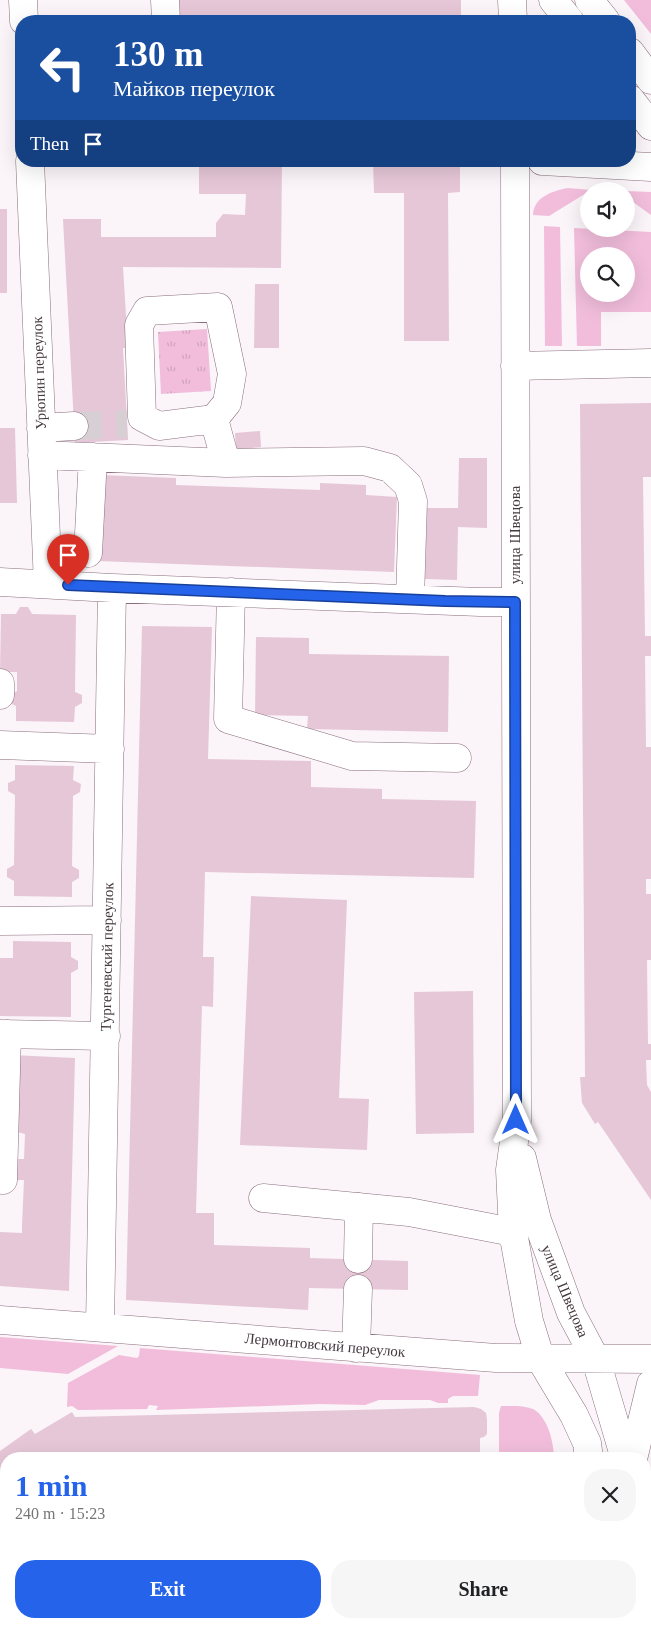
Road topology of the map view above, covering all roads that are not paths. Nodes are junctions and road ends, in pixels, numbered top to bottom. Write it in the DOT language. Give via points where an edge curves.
graph roads {
  1 [pos="23,0"];
  2 [pos="165,0"];
  3 [pos="512,0"];
  4 [pos="553,0"];
  5 [pos="589,0"];
  6 [pos="24,15"];
  7 [pos="166,15"];
  8 [pos="513,15"];
  9 [pos="565,15"];
  10 [pos="601,15"];
  11 [pos="636,60"];
  12 [pos="651,80"];
  13 [pos="636,107"];
  14 [pos="651,126"];
  15 [pos="636,166"];
  16 [pos="30,167"];
  17 [pos="515,167"];
  18 [pos="651,167"];
  19 [pos="651,363"];
  20 [pos="515,366"];
  21 [pos="214,419"];
  22 [pos="74,426"];
  23 [pos="41,428"];
  24 [pos="42,455"];
  25 [pos="93,457"];
  26 [pos="226,463"];
  27 [pos="88,553"];
  28 [pos="0,582"];
  29 [pos="48,584"];
  30 [pos="112,588"];
  31 [pos="231,592"];
  32 [pos="410,599"];
  33 [pos="515,602"];
  34 [pos="0,683"];
  35 [pos="0,695"];
  36 [pos="0,745"];
  37 [pos="110,749"];
  38 [pos="457,758"];
  39 [pos="107,920"];
  40 [pos="0,921"];
  41 [pos="3,1034"];
  42 [pos="106,1036"];
  43 [pos="3,1109"];
  44 [pos="516,1120"];
  45 [pos="0,1179"];
  46 [pos="264,1198"];
  47 [pos="359,1207"];
  48 [pos="513,1232"];
  49 [pos="358,1260"];
  50 [pos="358,1289"];
  51 [pos="0,1320"];
  52 [pos="100,1327"];
  53 [pos="356,1348"];
  54 [pos="541,1360"];
  55 [pos="596,1360"];
  56 [pos="651,1360"];
  57 [pos="651,1384"];
  58 [pos="588,1452"];
  59 [pos="623,1452"];
  60 [pos="635,1452"];
  1 -- 6 [label="street"];
  2 -- 7 [label="street"];
  3 -- 8 [label="street"];
  4 -- 9 [label="street"];
  5 -- 10 [label="street"];
  11 -- 12 [label="street"];
  13 -- 14 [label="street"];
  15 -- 18 [label="street"];
  16 -- 23 [label="street, Урюпин переулок"];
  17 -- 20 [label="street, улица Швецова"];
  19 -- 20 [label="street"];
  20 -- 33 [label="street, улица Швецова"];
  21 -- 21 [label="street" via="227,403 232,374 218,307 147,311 139,325 135,420 159,426"];
  21 -- 26 [label="street"];
  22 -- 23 [label="street"];
  23 -- 24 [label="street, Урюпин переулок"];
  24 -- 25 [label="street"];
  24 -- 29 [label="street, Урюпин переулок"];
  25 -- 26 [label="street"];
  25 -- 27 [label="street"];
  26 -- 32 [label="street" via="364,461 390,468 408,484 413,501"];
  28 -- 29 [label="street"];
  29 -- 30 [label="street"];
  30 -- 31 [label="street"];
  30 -- 37 [label="street, Тургеневский переулок"];
  31 -- 32 [label="street"];
  31 -- 38 [label="street" via="228,719 352,756"];
  32 -- 33 [label="street"];
  33 -- 44 [label="street, улица Швецова"];
  34 -- 35 [label="street"];
  36 -- 37 [label="street"];
  37 -- 39 [label="street, Тургеневский переулок"];
  39 -- 40 [label="street"];
  39 -- 42 [label="street, Тургеневский переулок"];
  41 -- 42 [label="street"];
  41 -- 43 [label="street"];
  42 -- 52 [label="street, Тургеневский переулок"];
  43 -- 45 [label="street" via="3,1180"];
  44 -- 48 [label="street, улица Швецова" via="510,1170"];
  44 -- 55 [label="street, улица Швецова" via="537,1220 571,1313"];
  46 -- 47 [label="street"];
  47 -- 48 [label="street" via="409,1212"];
  47 -- 49 [label="street"];
  48 -- 54 [label="street, улица Швецова" via="529,1320"];
  50 -- 53 [label="street"];
  51 -- 52 [label="street, Лермонтовский переулок"];
  52 -- 53 [label="street, Лермонтовский переулок"];
  53 -- 54 [label="street, Лермонтовский переулок"];
  54 -- 55 [label="street, Лермонтовский переулок"];
  54 -- 58 [label="street, улица Швецова" via="574,1414"];
  55 -- 56 [label="street, Лермонтовский переулок"];
  55 -- 59 [label="street, улица Швецова"];
  57 -- 60 [label="street"];
}
